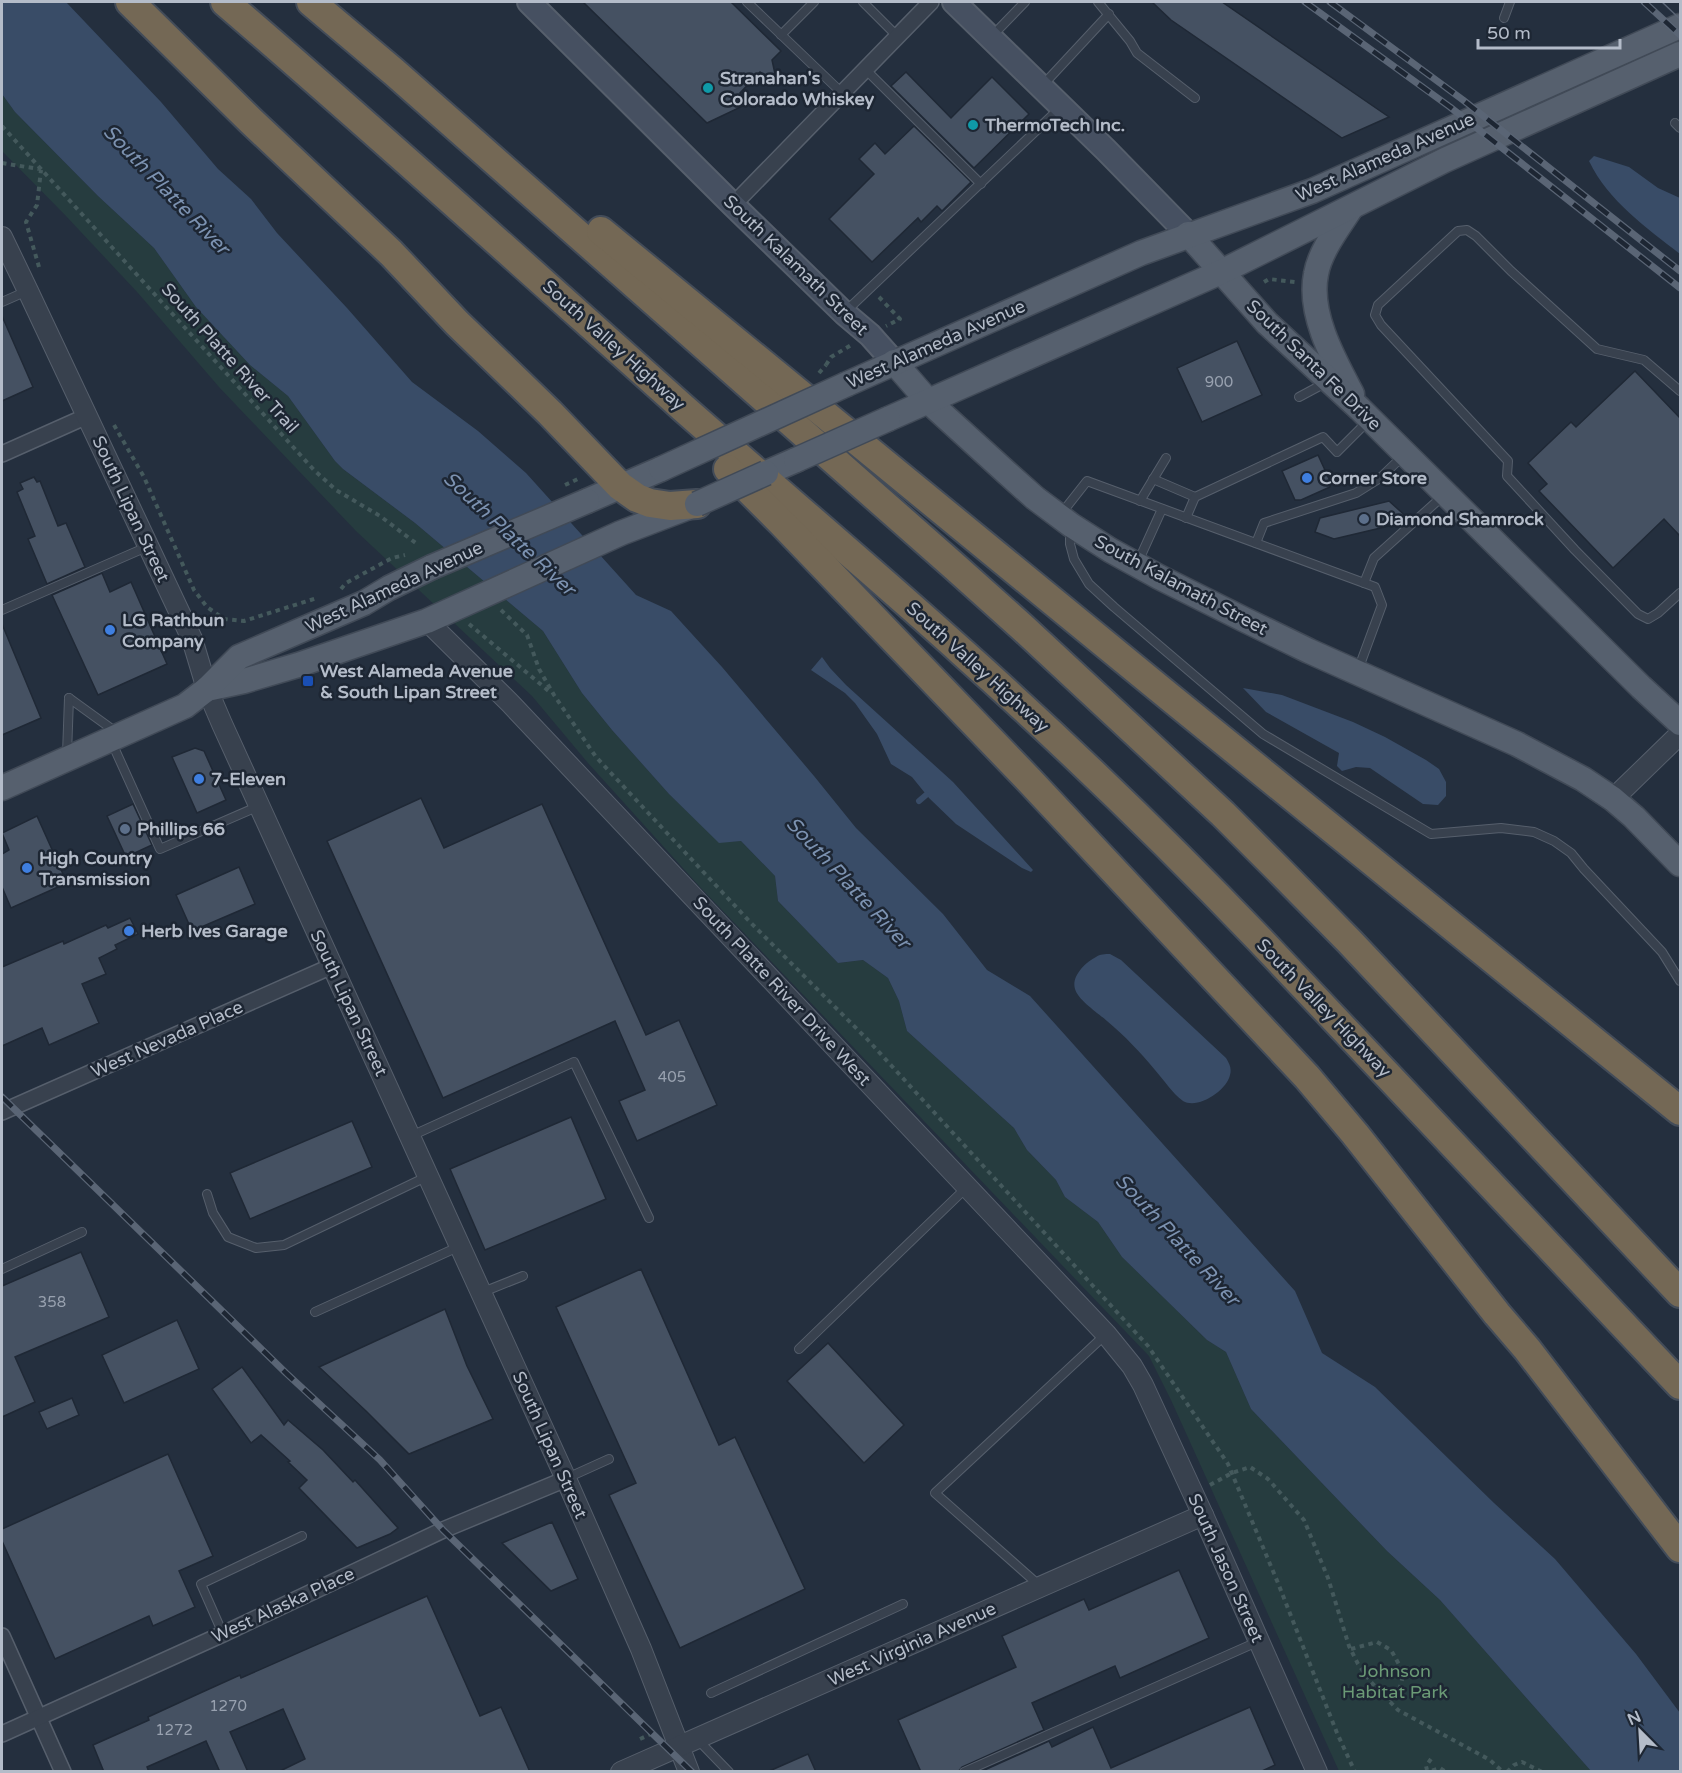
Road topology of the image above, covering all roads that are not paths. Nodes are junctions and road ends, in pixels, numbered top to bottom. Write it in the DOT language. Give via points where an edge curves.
graph roads {
  1 [pos="130,2"];
  2 [pos="225,2"];
  3 [pos="310,2"];
  4 [pos="529,2"];
  5 [pos="747,2"];
  6 [pos="814,2"];
  7 [pos="863,2"];
  8 [pos="931,2"];
  9 [pos="954,2"];
  10 [pos="1025,2"];
  11 [pos="1098,2"];
  12 [pos="1510,2"];
  13 [pos="1109,14"];
  14 [pos="1504,18"];
  15 [pos="1680,26"];
  16 [pos="781,35"];
  17 [pos="897,36"];
  18 [pos="991,38"];
  19 [pos="1680,54"];
  20 [pos="866,69"];
  21 [pos="394,72"];
  22 [pos="1041,87"];
  23 [pos="842,93"];
  24 [pos="1195,98"];
  25 [pos="1062,106"];
  26 [pos="358,116"];
  27 [pos="981,184"];
  28 [pos="733,205"];
  29 [pos="1352,206"];
  30 [pos="1188,234"];
  31 [pos="2,237"];
  32 [pos="1221,272"];
  33 [pos="28,291"];
  34 [pos="2,303"];
  35 [pos="844,313"];
  36 [pos="894,363"];
  37 [pos="1329,381"];
  38 [pos="1680,392"];
  39 [pos="1299,397"];
  40 [pos="928,401"];
  41 [pos="1365,414"];
  42 [pos="87,416"];
  43 [pos="2,454"];
  44 [pos="1406,454"];
  45 [pos="1166,458"];
  46 [pos="1153,479"];
  47 [pos="620,486"];
  48 [pos="1446,493"];
  49 [pos="1195,497"];
  50 [pos="1140,501"];
  51 [pos="698,504"];
  52 [pos="1162,509"];
  53 [pos="1186,518"];
  54 [pos="1065,520"];
  55 [pos="1256,543"];
  56 [pos="149,546"];
  57 [pos="1137,565"];
  58 [pos="1364,583"];
  59 [pos="1680,593"];
  60 [pos="2,610"];
  61 [pos="427,621"];
  62 [pos="1358,672"];
  63 [pos="207,689"];
  64 [pos="1680,723"];
  65 [pos="1680,734"];
  66 [pos="115,737"];
  67 [pos="67,759"];
  68 [pos="2,788"];
  69 [pos="1613,800"];
  70 [pos="259,806"];
  71 [pos="1680,864"];
  72 [pos="332,966"];
  73 [pos="1680,981"];
  74 [pos="1680,1111"];
  75 [pos="2,1112"];
  76 [pos="410,1136"];
  77 [pos="428,1176"];
  78 [pos="967,1187"];
  79 [pos="207,1194"];
  80 [pos="649,1218"];
  81 [pos="82,1232"];
  82 [pos="460,1246"];
  83 [pos="2,1269"];
  84 [pos="523,1276"];
  85 [pos="481,1293"];
  86 [pos="1680,1293"];
  87 [pos="315,1312"];
  88 [pos="1106,1334"];
  89 [pos="799,1349"];
  90 [pos="1132,1366"];
  91 [pos="1680,1385"];
  92 [pos="609,1459"];
  93 [pos="566,1479"];
  94 [pos="1203,1515"];
  95 [pos="302,1536"];
  96 [pos="1680,1548"];
  97 [pos="1040,1587"];
  98 [pos="903,1604"];
  99 [pos="223,1634"];
  100 [pos="2,1636"];
  101 [pos="1259,1641"];
  102 [pos="711,1693"];
  103 [pos="38,1717"];
  104 [pos="2,1734"];
  105 [pos="697,1739"];
  106 [pos="678,1746"];
  107 [pos="1316,1771"];
  108 [pos="63,1772"];
  109 [pos="621,1772"];
  110 [pos="689,1772"];
  111 [pos="729,1772"];
  112 [pos="964,1772"];
  1 -- 47 [label="highway" via="391,253"];
  2 -- 26 [label="highway, South Valley Highway"];
  3 -- 21 [label="highway"];
  4 -- 28 [label="main road, South Kalamath Street"];
  5 -- 16 [label="lane"];
  6 -- 16 [label="lane"];
  7 -- 17 [label="lane"];
  8 -- 17 [label="street"];
  9 -- 18 [label="main road, South Santa Fe Drive"];
  10 -- 18 [label="lane"];
  11 -- 13 [label="lane"];
  12 -- 14 [label="lane"];
  13 -- 22 [label="lane"];
  13 -- 24 [label="lane" via="1137,54"];
  15 -- 30 [label="main road, West Alameda Avenue" via="1312,191"];
  16 -- 23 [label="lane"];
  17 -- 20 [label="street"];
  18 -- 22 [label="main road, South Santa Fe Drive"];
  19 -- 29 [label="main road, West Alameda Avenue" via="1482,142"];
  20 -- 23 [label="street"];
  20 -- 27 [label="lane"];
  21 -- 74 [label="highway" via="534,176"];
  21 -- 86 [label="highway" via="1013,620 1223,814 1350,942"];
  22 -- 25 [label="main road, South Santa Fe Drive"];
  23 -- 28 [label="street"];
  25 -- 27 [label="lane"];
  25 -- 30 [label="main road, South Santa Fe Drive"];
  26 -- 91 [label="highway, South Valley Highway" via="1080,760 1260,940"];
  26 -- 96 [label="highway" via="782,523 1280,1046 1527,1349"];
  27 -- 35 [label="lane"];
  28 -- 35 [label="main road, South Kalamath Street"];
  29 -- 32 [label="main road, West Alameda Avenue"];
  29 -- 41 [label="main road" via="1323,254 1314,291 1320,324 1338,367"];
  30 -- 32 [label="main road, South Santa Fe Drive"];
  30 -- 36 [label="main road, West Alameda Avenue"];
  31 -- 33 [label="street, South Lipan Street"];
  32 -- 37 [label="main road, South Santa Fe Drive" via="1267,323"];
  32 -- 40 [label="main road, West Alameda Avenue"];
  33 -- 34 [label="lane"];
  33 -- 42 [label="street, South Lipan Street"];
  35 -- 36 [label="main road, South Kalamath Street"];
  36 -- 40 [label="main road, South Kalamath Street"];
  36 -- 47 [label="main road, West Alameda Avenue, bridge"];
  37 -- 39 [label="lane"];
  37 -- 41 [label="main road, South Santa Fe Drive"];
  38 -- 59 [label="lane" via="1644,360 1597,349 1467,230 1458,231 1378,305 1375,315 1508,461 1507,477 1638,614 1648,619"];
  40 -- 51 [label="main road, West Alameda Avenue, bridge"];
  40 -- 54 [label="main road, South Kalamath Street" via="1007,474"];
  41 -- 44 [label="main road, South Santa Fe Drive"];
  41 -- 49 [label="lane" via="1336,452 1323,437"];
  42 -- 43 [label="street"];
  42 -- 56 [label="street, South Lipan Street"];
  44 -- 48 [label="main road, South Santa Fe Drive"];
  44 -- 55 [label="lane" via="1356,493 1264,523"];
  45 -- 46 [label="lane"];
  46 -- 49 [label="lane"];
  46 -- 50 [label="lane"];
  47 -- 51 [label="highway" via="650,503"];
  47 -- 63 [label="main road, West Alameda Avenue, bridge" via="432,567 364,603 239,657"];
  48 -- 58 [label="lane" via="1374,558"];
  48 -- 64 [label="main road, South Santa Fe Drive"];
  49 -- 53 [label="lane"];
  50 -- 52 [label="lane"];
  50 -- 54 [label="lane" via="1087,481"];
  51 -- 61 [label="main road, West Alameda Avenue" via="621,533 495,600"];
  52 -- 53 [label="lane"];
  52 -- 57 [label="lane"];
  53 -- 55 [label="lane"];
  54 -- 57 [label="main road, South Kalamath Street"];
  54 -- 73 [label="lane" via="1074,559 1089,584 1263,734 1431,834 1501,828 1534,832 1554,841 1571,853 1662,952"];
  55 -- 58 [label="lane"];
  56 -- 60 [label="lane"];
  56 -- 63 [label="street, South Lipan Street" via="192,639"];
  57 -- 62 [label="main road, South Kalamath Street"];
  58 -- 62 [label="lane" via="1375,587 1382,605"];
  61 -- 63 [label="main road, West Alameda Avenue" via="298,665"];
  61 -- 78 [label="street, South Platte River Drive West"];
  62 -- 69 [label="main road, South Kalamath Street" via="1517,744 1583,779"];
  63 -- 66 [label="main road, West Alameda Avenue" via="185,706"];
  63 -- 70 [label="street, South Lipan Street"];
  65 -- 69 [label="street"];
  66 -- 67 [label="main road, West Alameda Avenue"];
  66 -- 67 [label="lane" via="69,698"];
  66 -- 70 [label="lane" via="160,849"];
  67 -- 68 [label="main road, West Alameda Avenue"];
  69 -- 71 [label="main road"];
  70 -- 72 [label="street, South Lipan Street"];
  72 -- 75 [label="street, West Nevada Place"];
  72 -- 76 [label="street, South Lipan Street"];
  76 -- 77 [label="street, South Lipan Street"];
  76 -- 80 [label="lane" via="574,1062"];
  77 -- 79 [label="lane" via="284,1245 256,1248 228,1237"];
  77 -- 82 [label="street, South Lipan Street"];
  78 -- 88 [label="street, South Platte River Drive West"];
  78 -- 89 [label="lane"];
  81 -- 83 [label="lane"];
  82 -- 85 [label="street, South Lipan Street"];
  82 -- 87 [label="lane"];
  84 -- 85 [label="lane"];
  85 -- 93 [label="street, South Lipan Street"];
  88 -- 90 [label="street, South Platte River Drive West"];
  88 -- 97 [label="lane" via="935,1493"];
  90 -- 94 [label="street, South Jason Street"];
  92 -- 93 [label="lane"];
  93 -- 99 [label="street, West Alaska Place" via="442,1530"];
  93 -- 106 [label="street, South Lipan Street"];
  94 -- 97 [label="street, West Virginia Avenue"];
  94 -- 101 [label="street, South Jason Street"];
  95 -- 99 [label="lane" via="201,1584"];
  97 -- 105 [label="street, West Virginia Avenue"];
  98 -- 102 [label="lane"];
  99 -- 103 [label="street, West Alaska Place"];
  100 -- 103 [label="street"];
  101 -- 107 [label="street, South Jason Street"];
  101 -- 112 [label="lane"];
  103 -- 104 [label="street, West Alaska Place"];
  103 -- 108 [label="street"];
  105 -- 106 [label="street, West Virginia Avenue"];
  105 -- 111 [label="lane"];
  106 -- 109 [label="street, West Virginia Avenue"];
  106 -- 110 [label="street, South Lipan Street"];
}
